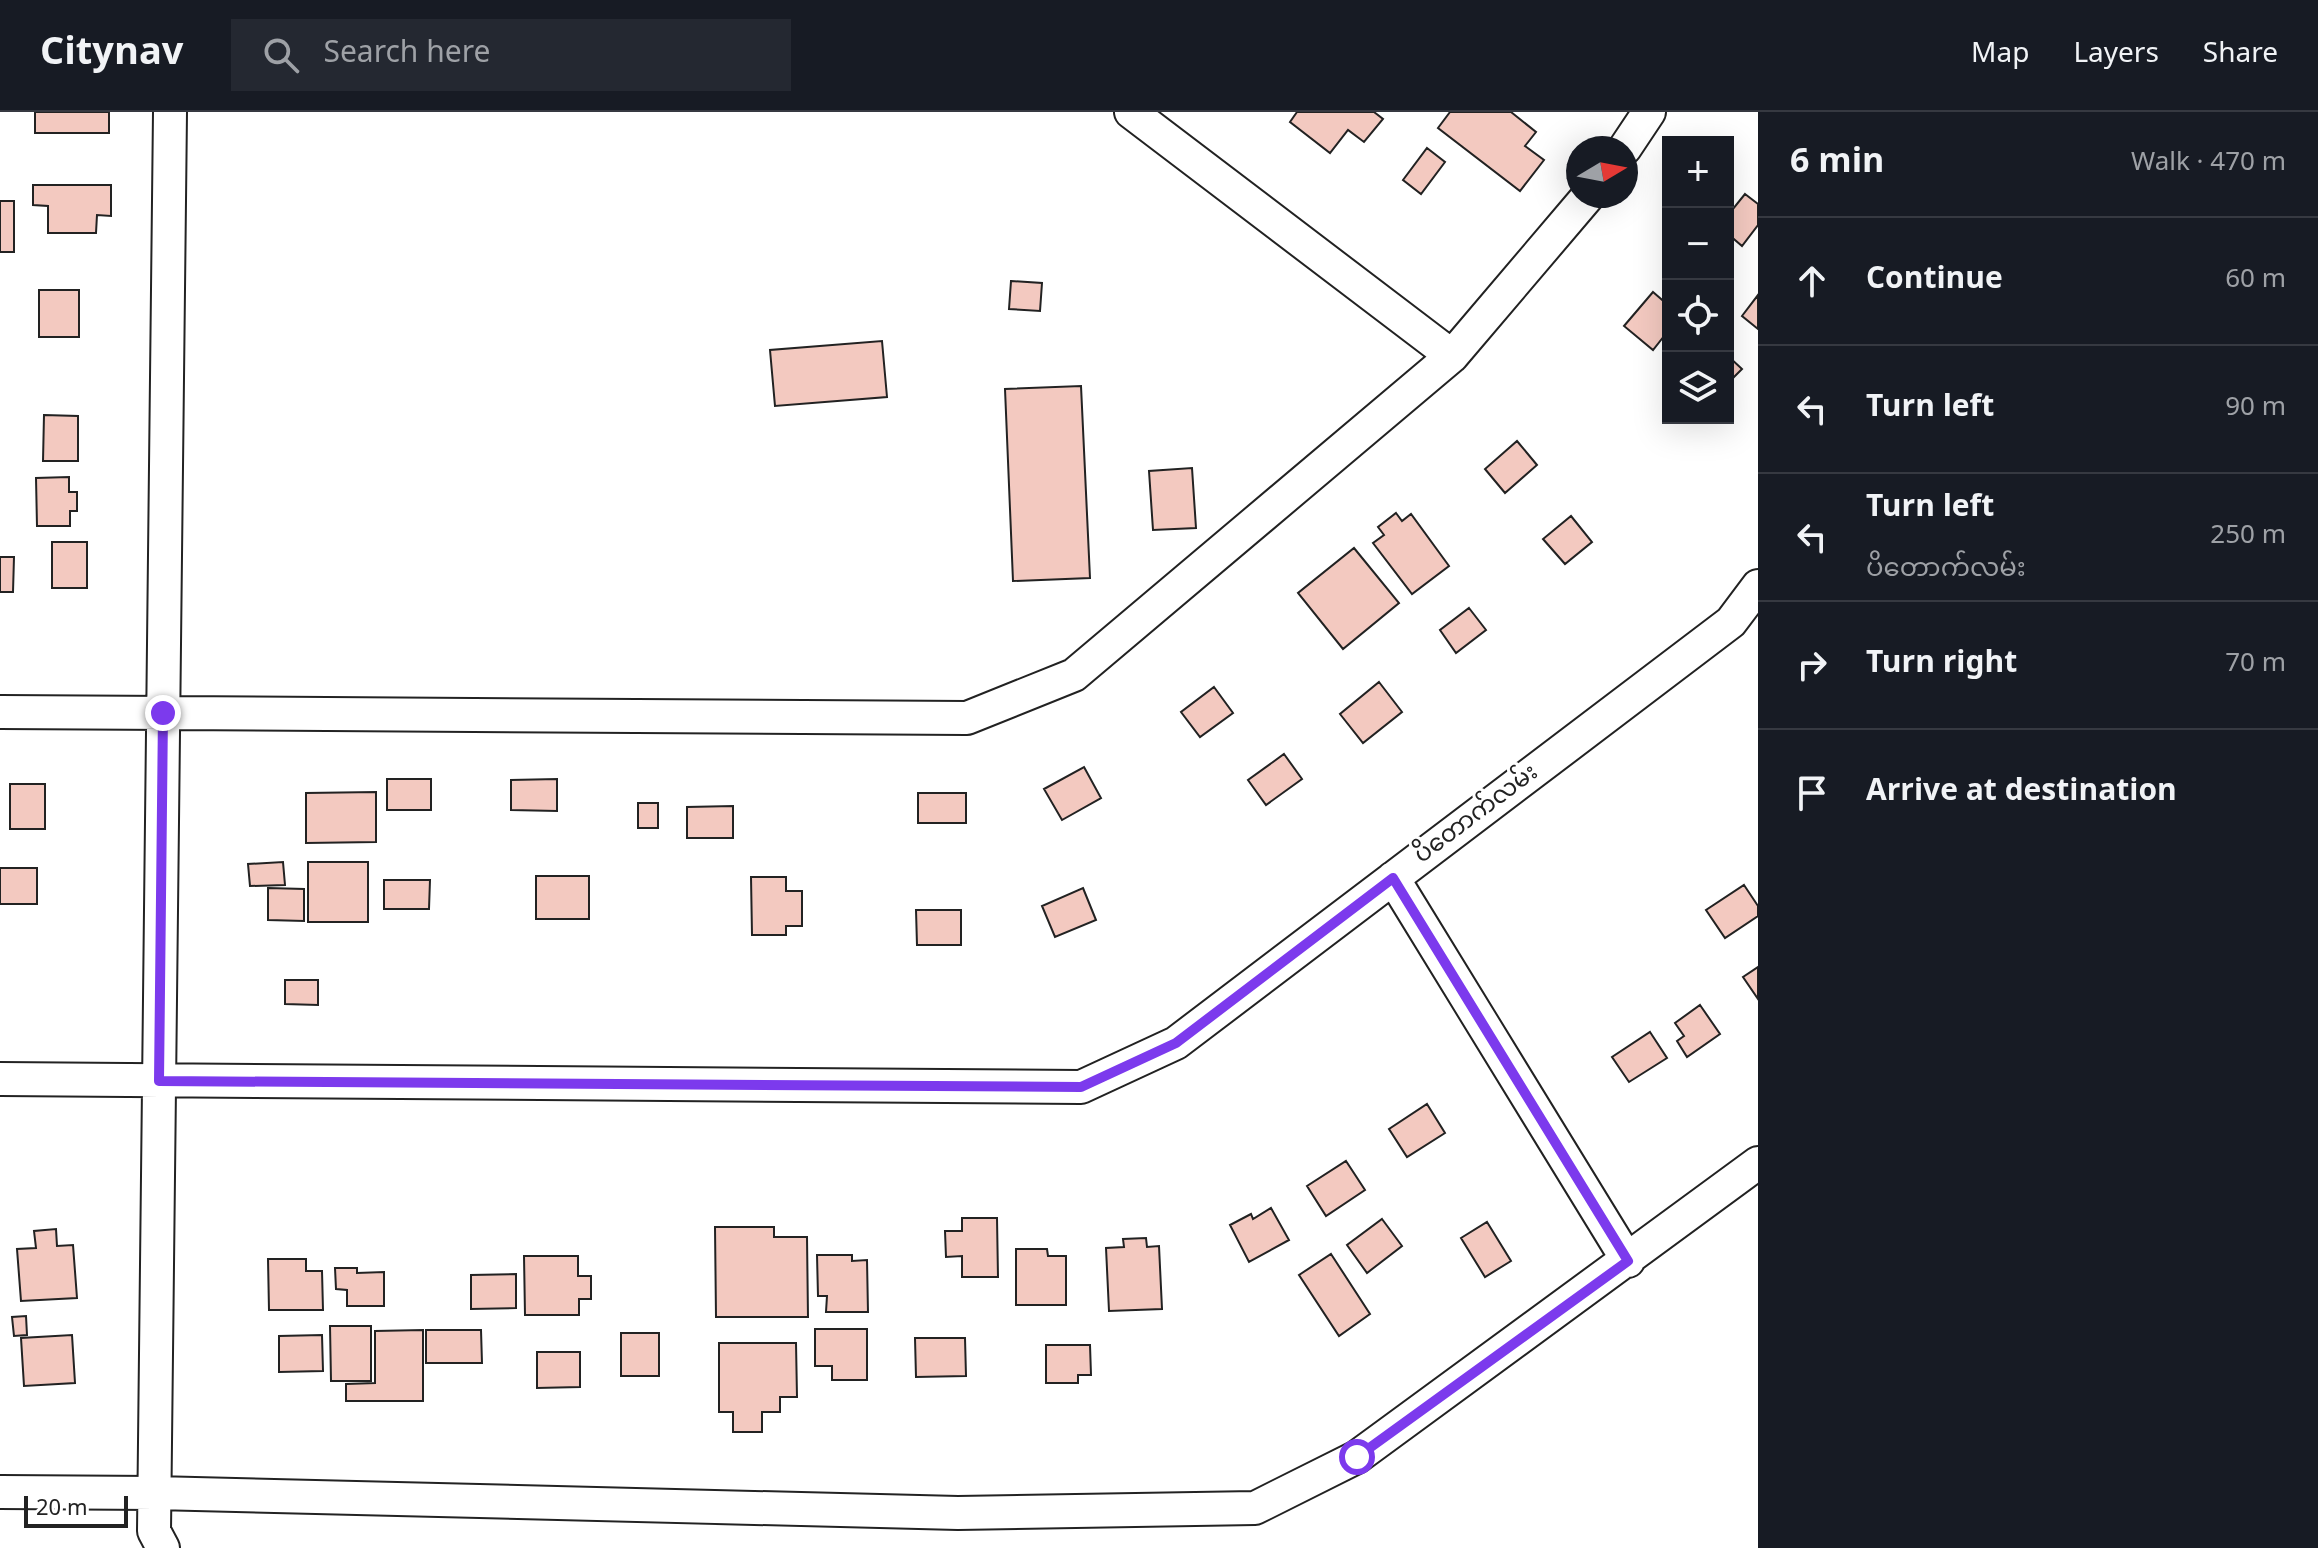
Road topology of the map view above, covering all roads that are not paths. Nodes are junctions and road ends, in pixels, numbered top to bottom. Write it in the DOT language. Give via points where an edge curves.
graph roads {
  1 [pos="170,112"];
  2 [pos="1131,112"];
  3 [pos="1649,112"];
  4 [pos="1633,136"];
  5 [pos="1578,208"];
  6 [pos="1452,356"];
  7 [pos="1758,586"];
  8 [pos="0,712"];
  9 [pos="163,713"];
  10 [pos="1393,878"];
  11 [pos="0,1079"];
  12 [pos="159,1081"];
  13 [pos="1758,1163"];
  14 [pos="1628,1261"];
  15 [pos="0,1492"];
  16 [pos="155,1493"];
  17 [pos="163,1548"];
  1 -- 9 [label="street"];
  2 -- 6 [label="street"];
  3 -- 4 [label="street"];
  5 -- 6 [label="street"];
  6 -- 9 [label="street" via="1074,675 967,718"];
  7 -- 10 [label="street, ပိတောက်လမ်း" via="1731,622"];
  8 -- 9 [label="street"];
  9 -- 12 [label="street"];
  10 -- 12 [label="street, ပိတောက်လမ်း" via="1176,1043 1081,1087"];
  10 -- 14 [label="street"];
  11 -- 12 [label="street, ပိတောက်လမ်း"];
  12 -- 16 [label="street"];
  13 -- 14 [label="street"];
  14 -- 16 [label="street" via="1357,1457 1255,1508 958,1513"];
  15 -- 16 [label="street"];
  16 -- 17 [label="street" via="154,1531"];
}
